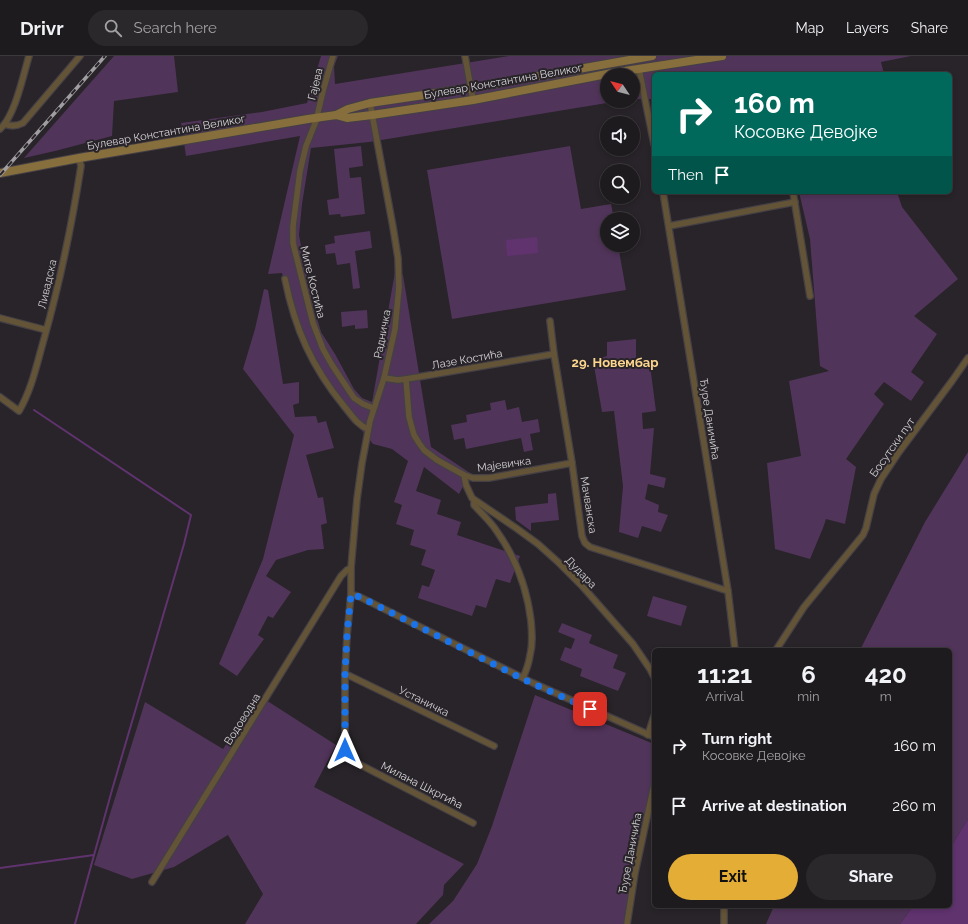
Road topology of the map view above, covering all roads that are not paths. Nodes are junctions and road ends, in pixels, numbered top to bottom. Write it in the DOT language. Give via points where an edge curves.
graph roads {
  1 [pos="29,56"];
  2 [pos="80,56"];
  3 [pos="333,56"];
  4 [pos="465,56"];
  5 [pos="652,56"];
  6 [pos="722,56"];
  7 [pos="640,69"];
  8 [pos="640,73"];
  9 [pos="600,75"];
  10 [pos="471,88"];
  11 [pos="473,100"];
  12 [pos="370,103"];
  13 [pos="336,115"];
  14 [pos="372,115"];
  15 [pos="316,118"];
  16 [pos="5,124"];
  17 [pos="0,129"];
  18 [pos="652,133"];
  19 [pos="79,158"];
  20 [pos="0,173"];
  21 [pos="663,194"];
  22 [pos="793,194"];
  23 [pos="795,202"];
  24 [pos="670,226"];
  25 [pos="285,279"];
  26 [pos="810,296"];
  27 [pos="0,318"];
  28 [pos="550,321"];
  29 [pos="46,330"];
  30 [pos="554,354"];
  31 [pos="968,358"];
  32 [pos="384,378"];
  33 [pos="406,379"];
  34 [pos="0,397"];
  35 [pos="373,408"];
  36 [pos="368,429"];
  37 [pos="572,463"];
  38 [pos="464,476"];
  39 [pos="474,500"];
  40 [pos="351,568"];
  41 [pos="728,591"];
  42 [pos="351,594"];
  43 [pos="735,648"];
  44 [pos="777,648"];
  45 [pos="652,673"];
  46 [pos="345,674"];
  47 [pos="523,678"];
  48 [pos="651,736"];
  49 [pos="494,746"];
  50 [pos="345,750"];
  51 [pos="652,794"];
  52 [pos="473,822"];
  53 [pos="152,882"];
  54 [pos="724,908"];
  55 [pos="627,924"];
  56 [pos="724,924"];
  1 -- 16 [label="street" via="16,100"];
  2 -- 16 [label="street" via="24,123 17,126"];
  3 -- 15 [label="street, Гајева"];
  4 -- 10 [label="street"];
  5 -- 10 [label="main road, Булевар Константина Великог"];
  6 -- 7 [label="main road, Булевар Константина Великог"];
  8 -- 18 [label="street"];
  9 -- 11 [label="main road, Булевар Константина Великог"];
  10 -- 11 [label="street"];
  10 -- 12 [label="main road, Булевар Константина Великог"];
  11 -- 14 [label="main road, Булевар Константина Великог"];
  12 -- 13 [label="main road, Булевар Константина Великог"];
  12 -- 14 [label="street, Радничка"];
  13 -- 14 [label="main road, Булевар Константина Великог" via="347,118"];
  13 -- 15 [label="main road, Булевар Константина Великог"];
  14 -- 32 [label="street, Радничка" via="398,258 399,286 395,329"];
  15 -- 19 [label="main road, Булевар Константина Великог"];
  15 -- 35 [label="street, Мите Костића" via="300,171 293,243 313,323 323,349 354,398"];
  16 -- 17 [label="street"];
  19 -- 20 [label="main road, Булевар Константина Великог"];
  19 -- 29 [label="street, Ливадска" via="79,179"];
  21 -- 24 [label="street, Ђуре Даничића"];
  22 -- 23 [label="street"];
  23 -- 24 [label="street"];
  23 -- 26 [label="street"];
  24 -- 41 [label="street, Ђуре Даничића"];
  25 -- 36 [label="street" via="301,336 309,354 342,403 360,425"];
  27 -- 29 [label="street"];
  28 -- 30 [label="street, Мачванска"];
  29 -- 34 [label="street, Ливадска" via="28,392 19,411"];
  30 -- 33 [label="street, Лазе Костића"];
  30 -- 37 [label="street, Мачванска"];
  31 -- 44 [label="street, Босутски пут" via="881,479 874,494 864,533 804,607"];
  32 -- 33 [label="street, Лазе Костића"];
  32 -- 35 [label="street, Радничка"];
  33 -- 38 [label="street, Мајевичка" via="409,417 418,443 437,460"];
  35 -- 36 [label="street, Радничка"];
  36 -- 40 [label="street, Радничка" via="357,498"];
  37 -- 38 [label="street, Мајевичка" via="489,478"];
  37 -- 41 [label="street, Мачванска" via="582,536 590,547"];
  38 -- 39 [label="street" via="470,496"];
  39 -- 45 [label="street, Дудара" via="538,544 558,562 633,644"];
  39 -- 47 [label="street" via="474,505 496,530 512,556 525,590 532,645"];
  40 -- 42 [label="street, Радничка"];
  40 -- 53 [label="street, Водоводна" via="341,576"];
  41 -- 43 [label="street, Ђуре Даничића"];
  42 -- 46 [label="street, Радничка"];
  42 -- 47 [label="street"];
  46 -- 49 [label="street, Устаничка"];
  46 -- 50 [label="street, Радничка"];
  47 -- 48 [label="street"];
  50 -- 52 [label="street, Милана Шкргића" via="353,761"];
  51 -- 55 [label="street, Ђуре Даничића"];
  54 -- 56 [label="street"];
}
